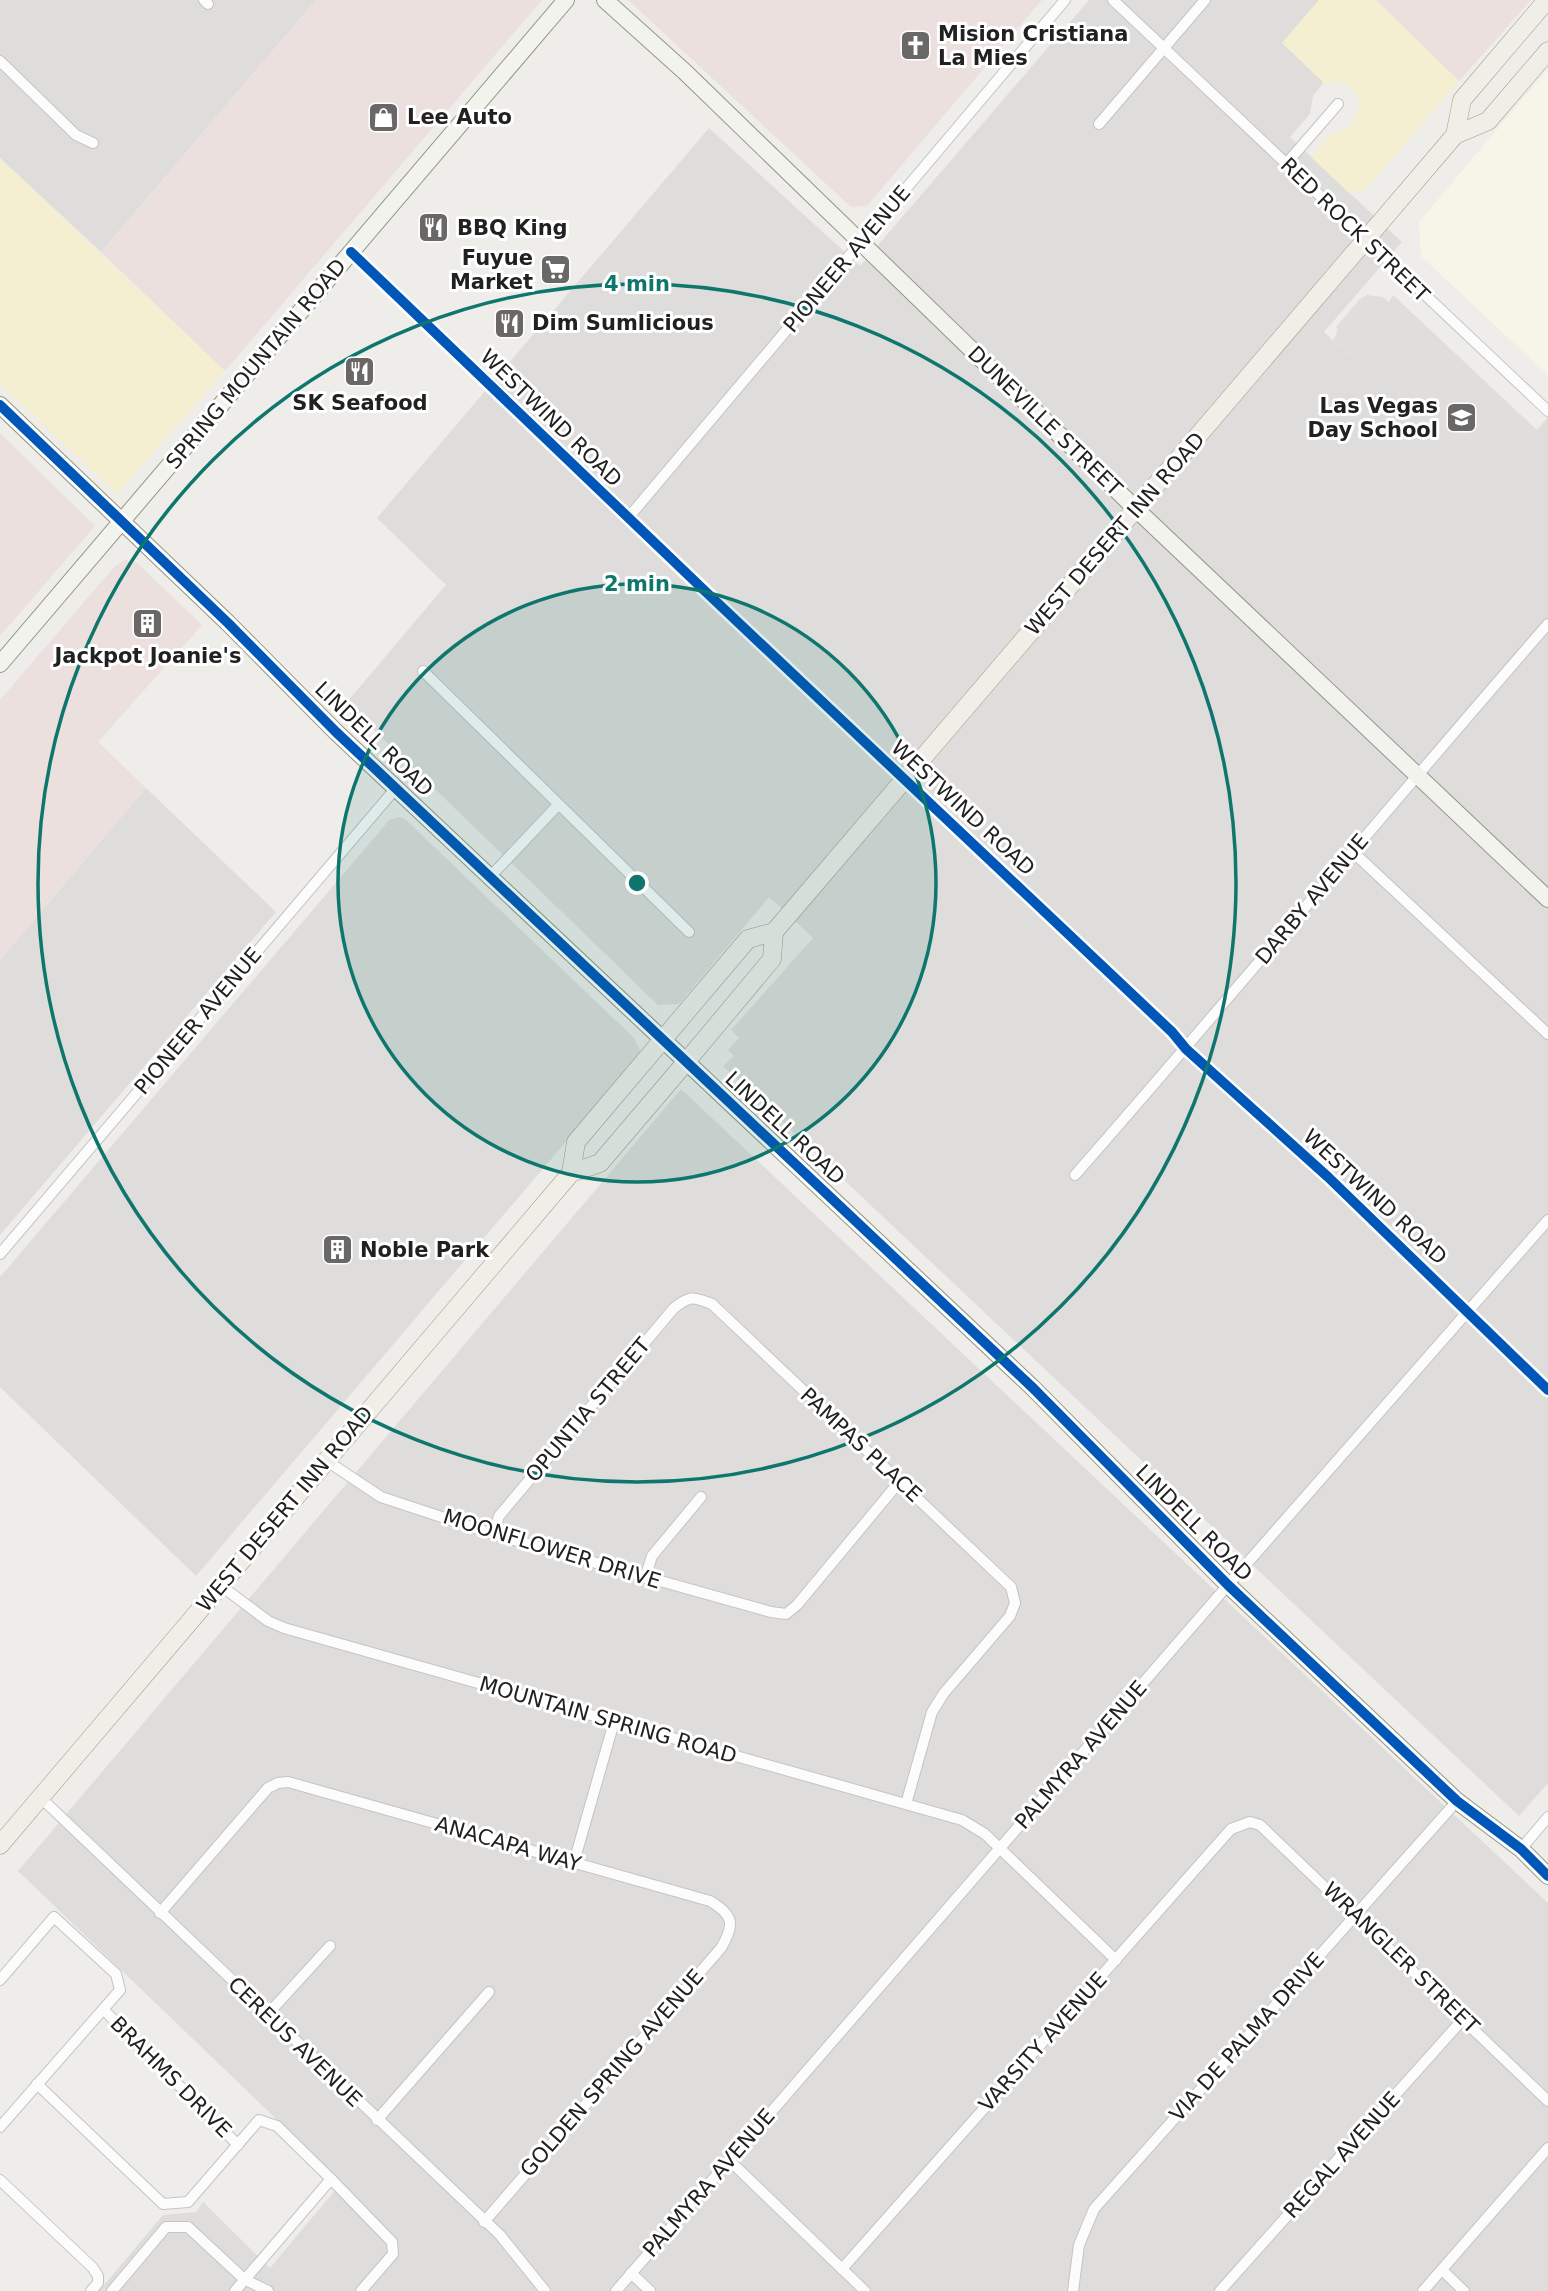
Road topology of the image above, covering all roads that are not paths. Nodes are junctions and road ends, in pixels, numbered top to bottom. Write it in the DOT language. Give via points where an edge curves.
graph roads {
  1 [pos="566,0"];
  2 [pos="605,0"];
  3 [pos="1065,0"];
  4 [pos="1113,0"];
  5 [pos="1205,0"];
  6 [pos="1547,0"];
  7 [pos="1163,48"];
  8 [pos="1548,51"];
  9 [pos="3,69"];
  10 [pos="1338,104"];
  11 [pos="1099,124"];
  12 [pos="1455,135"];
  13 [pos="93,143"];
  14 [pos="1286,164"];
  15 [pos="1367,240"];
  16 [pos="861,244"];
  17 [pos="351,252"];
  18 [pos="0,405"];
  19 [pos="1548,411"];
  20 [pos="1136,509"];
  21 [pos="628,518"];
  22 [pos="122,522"];
  23 [pos="1548,624"];
  24 [pos="0,664"];
  25 [pos="423,671"];
  26 [pos="1416,775"];
  27 [pos="904,779"];
  28 [pos="396,788"];
  29 [pos="558,805"];
  30 [pos="1353,852"];
  31 [pos="489,878"];
  32 [pos="1548,898"];
  33 [pos="690,932"];
  34 [pos="774,932"];
  35 [pos="1548,1034"];
  36 [pos="663,1040"];
  37 [pos="1186,1049"];
  38 [pos="686,1062"];
  39 [pos="570,1173"];
  40 [pos="1075,1175"];
  41 [pos="1548,1220"];
  42 [pos="0,1254"];
  43 [pos="695,1298"];
  44 [pos="1468,1312"];
  45 [pos="1548,1390"];
  46 [pos="327,1461"];
  47 [pos="900,1481"];
  48 [pos="701,1497"];
  49 [pos="493,1534"];
  50 [pos="645,1578"];
  51 [pos="220,1585"];
  52 [pos="1227,1585"];
  53 [pos="614,1722"];
  54 [pos="40,1797"];
  55 [pos="1457,1801"];
  56 [pos="905,1804"];
  57 [pos="1548,1817"];
  58 [pos="1250,1822"];
  59 [pos="0,1845"];
  60 [pos="1000,1848"];
  61 [pos="1521,1850"];
  62 [pos="574,1862"];
  63 [pos="1548,1875"];
  64 [pos="160,1913"];
  65 [pos="1356,1915"];
  66 [pos="730,1920"];
  67 [pos="330,1946"];
  68 [pos="1116,1960"];
  69 [pos="0,1980"];
  70 [pos="489,1992"];
  71 [pos="104,2010"];
  72 [pos="267,2015"];
  73 [pos="1464,2018"];
  74 [pos="37,2084"];
  75 [pos="1548,2101"];
  76 [pos="377,2120"];
  77 [pos="0,2127"];
  78 [pos="237,2144"];
  79 [pos="1548,2148"];
  80 [pos="729,2160"];
  81 [pos="331,2179"];
  82 [pos="0,2180"];
  83 [pos="484,2221"];
  84 [pos="842,2269"];
  85 [pos="1442,2270"];
  86 [pos="631,2273"];
  87 [pos="244,2279"];
  88 [pos="91,2291"];
  89 [pos="112,2291"];
  90 [pos="234,2291"];
  91 [pos="268,2291"];
  92 [pos="360,2291"];
  93 [pos="545,2291"];
  94 [pos="615,2291"];
  95 [pos="650,2291"];
  96 [pos="864,2291"];
  97 [pos="1073,2291"];
  98 [pos="1220,2291"];
  99 [pos="1423,2291"];
  100 [pos="1464,2291"];
  1 -- 17 [label="street, SPRING MOUNTAIN ROAD"];
  2 -- 16 [label="street, DUNEVILLE STREET"];
  3 -- 16 [label="street, PIONEER AVENUE"];
  4 -- 7 [label="street, RED ROCK STREET"];
  5 -- 7 [label="street"];
  6 -- 12 [label="main road, WEST DESERT INN ROAD" via="1462,100"];
  7 -- 11 [label="street"];
  7 -- 14 [label="street, RED ROCK STREET"];
  8 -- 12 [label="main road, WEST DESERT INN ROAD" via="1488,121"];
  9 -- 13 [label="street" via="76,135"];
  10 -- 14 [label="street"];
  12 -- 15 [label="main road, WEST DESERT INN ROAD"];
  14 -- 15 [label="street, RED ROCK STREET"];
  15 -- 19 [label="street, RED ROCK STREET"];
  15 -- 20 [label="main road, WEST DESERT INN ROAD"];
  16 -- 20 [label="street, DUNEVILLE STREET"];
  16 -- 21 [label="street, PIONEER AVENUE"];
  17 -- 21 [label="street, WESTWIND ROAD"];
  17 -- 22 [label="street, SPRING MOUNTAIN ROAD"];
  18 -- 22 [label="street, LINDELL ROAD"];
  20 -- 26 [label="street, DUNEVILLE STREET"];
  20 -- 27 [label="main road, WEST DESERT INN ROAD"];
  21 -- 27 [label="street, WESTWIND ROAD"];
  22 -- 24 [label="street, SPRING MOUNTAIN ROAD"];
  22 -- 28 [label="street, LINDELL ROAD"];
  23 -- 26 [label="street, DARBY AVENUE"];
  25 -- 29 [label="street"];
  26 -- 30 [label="street, DARBY AVENUE"];
  26 -- 32 [label="street, DUNEVILLE STREET"];
  27 -- 34 [label="main road, WEST DESERT INN ROAD"];
  27 -- 37 [label="street, WESTWIND ROAD"];
  28 -- 31 [label="street, LINDELL ROAD"];
  28 -- 42 [label="street, PIONEER AVENUE"];
  29 -- 31 [label="street"];
  29 -- 33 [label="street"];
  30 -- 35 [label="street"];
  30 -- 37 [label="street, DARBY AVENUE"];
  31 -- 36 [label="street, LINDELL ROAD"];
  34 -- 36 [label="main road, WEST DESERT INN ROAD" via="748,939"];
  34 -- 38 [label="main road, WEST DESERT INN ROAD" via="772,959"];
  36 -- 38 [label="street, LINDELL ROAD"];
  36 -- 39 [label="main road, WEST DESERT INN ROAD" via="576,1142"];
  37 -- 40 [label="street, DARBY AVENUE"];
  37 -- 44 [label="street, WESTWIND ROAD"];
  38 -- 39 [label="main road, WEST DESERT INN ROAD" via="600,1163"];
  38 -- 52 [label="street, LINDELL ROAD" via="1033,1388"];
  39 -- 46 [label="main road, WEST DESERT INN ROAD"];
  41 -- 44 [label="street, PALMYRA AVENUE"];
  43 -- 47 [label="street, PAMPAS PLACE" via="712,1304"];
  43 -- 49 [label="street, OPUNTIA STREET" via="687,1298 665,1319 499,1516"];
  44 -- 45 [label="street, WESTWIND ROAD"];
  44 -- 52 [label="street, PALMYRA AVENUE"];
  46 -- 49 [label="street, MOONFLOWER DRIVE" via="381,1497"];
  46 -- 51 [label="main road, WEST DESERT INN ROAD"];
  47 -- 50 [label="street, MOONFLOWER DRIVE" via="786,1614"];
  47 -- 56 [label="street, PAMPAS PLACE" via="1011,1587 1015,1603 1010,1616 932,1712"];
  48 -- 50 [label="street" via="652,1556"];
  49 -- 50 [label="street, MOONFLOWER DRIVE"];
  51 -- 53 [label="street, MOUNTAIN SPRING ROAD" via="284,1628"];
  51 -- 54 [label="main road, WEST DESERT INN ROAD"];
  52 -- 55 [label="street, LINDELL ROAD"];
  52 -- 60 [label="street, PALMYRA AVENUE"];
  53 -- 56 [label="street, MOUNTAIN SPRING ROAD"];
  53 -- 62 [label="street"];
  54 -- 59 [label="main road, WEST DESERT INN ROAD"];
  54 -- 64 [label="street, CEREUS AVENUE"];
  55 -- 61 [label="street, LINDELL ROAD"];
  55 -- 65 [label="street, VIA DE PALMA DRIVE"];
  56 -- 60 [label="street, MOUNTAIN SPRING ROAD" via="961,1820"];
  57 -- 61 [label="street"];
  58 -- 65 [label="street, WRANGLER STREET" via="1260,1825"];
  58 -- 68 [label="street, VARSITY AVENUE" via="1231,1829"];
  60 -- 68 [label="street, MOUNTAIN SPRING ROAD"];
  60 -- 80 [label="street, PALMYRA AVENUE"];
  61 -- 63 [label="street, LINDELL ROAD"];
  62 -- 64 [label="street, ANACAPA WAY" via="288,1782 278,1783 268,1788"];
  62 -- 66 [label="street, ANACAPA WAY" via="710,1901 724,1909"];
  64 -- 72 [label="street, CEREUS AVENUE"];
  65 -- 73 [label="street, WRANGLER STREET"];
  65 -- 97 [label="street, VIA DE PALMA DRIVE" via="1094,2209 1079,2245"];
  66 -- 83 [label="street, GOLDEN SPRING AVENUE" via="730,1933 721,1948"];
  67 -- 72 [label="street"];
  68 -- 84 [label="street, VARSITY AVENUE"];
  69 -- 71 [label="street" via="54,1917 116,1974 121,1990"];
  70 -- 76 [label="street"];
  71 -- 74 [label="street"];
  71 -- 78 [label="street, BRAHMS DRIVE"];
  72 -- 76 [label="street, CEREUS AVENUE"];
  73 -- 75 [label="street, WRANGLER STREET"];
  73 -- 98 [label="street, REGAL AVENUE"];
  74 -- 77 [label="street"];
  74 -- 78 [label="street" via="163,2204 188,2202"];
  76 -- 83 [label="street, CEREUS AVENUE"];
  78 -- 81 [label="street" via="259,2120 277,2126"];
  79 -- 85 [label="street"];
  80 -- 84 [label="street"];
  80 -- 86 [label="street, PALMYRA AVENUE"];
  81 -- 87 [label="street"];
  81 -- 92 [label="street" via="392,2242 393,2254"];
  82 -- 88 [label="street" via="93,2268 98,2283"];
  83 -- 93 [label="street, CEREUS AVENUE"];
  84 -- 96 [label="street"];
  85 -- 99 [label="street"];
  85 -- 100 [label="street"];
  86 -- 94 [label="street, PALMYRA AVENUE"];
  86 -- 95 [label="street"];
  87 -- 89 [label="street" via="188,2227 166,2227"];
  87 -- 90 [label="street"];
  87 -- 91 [label="street"];
}
